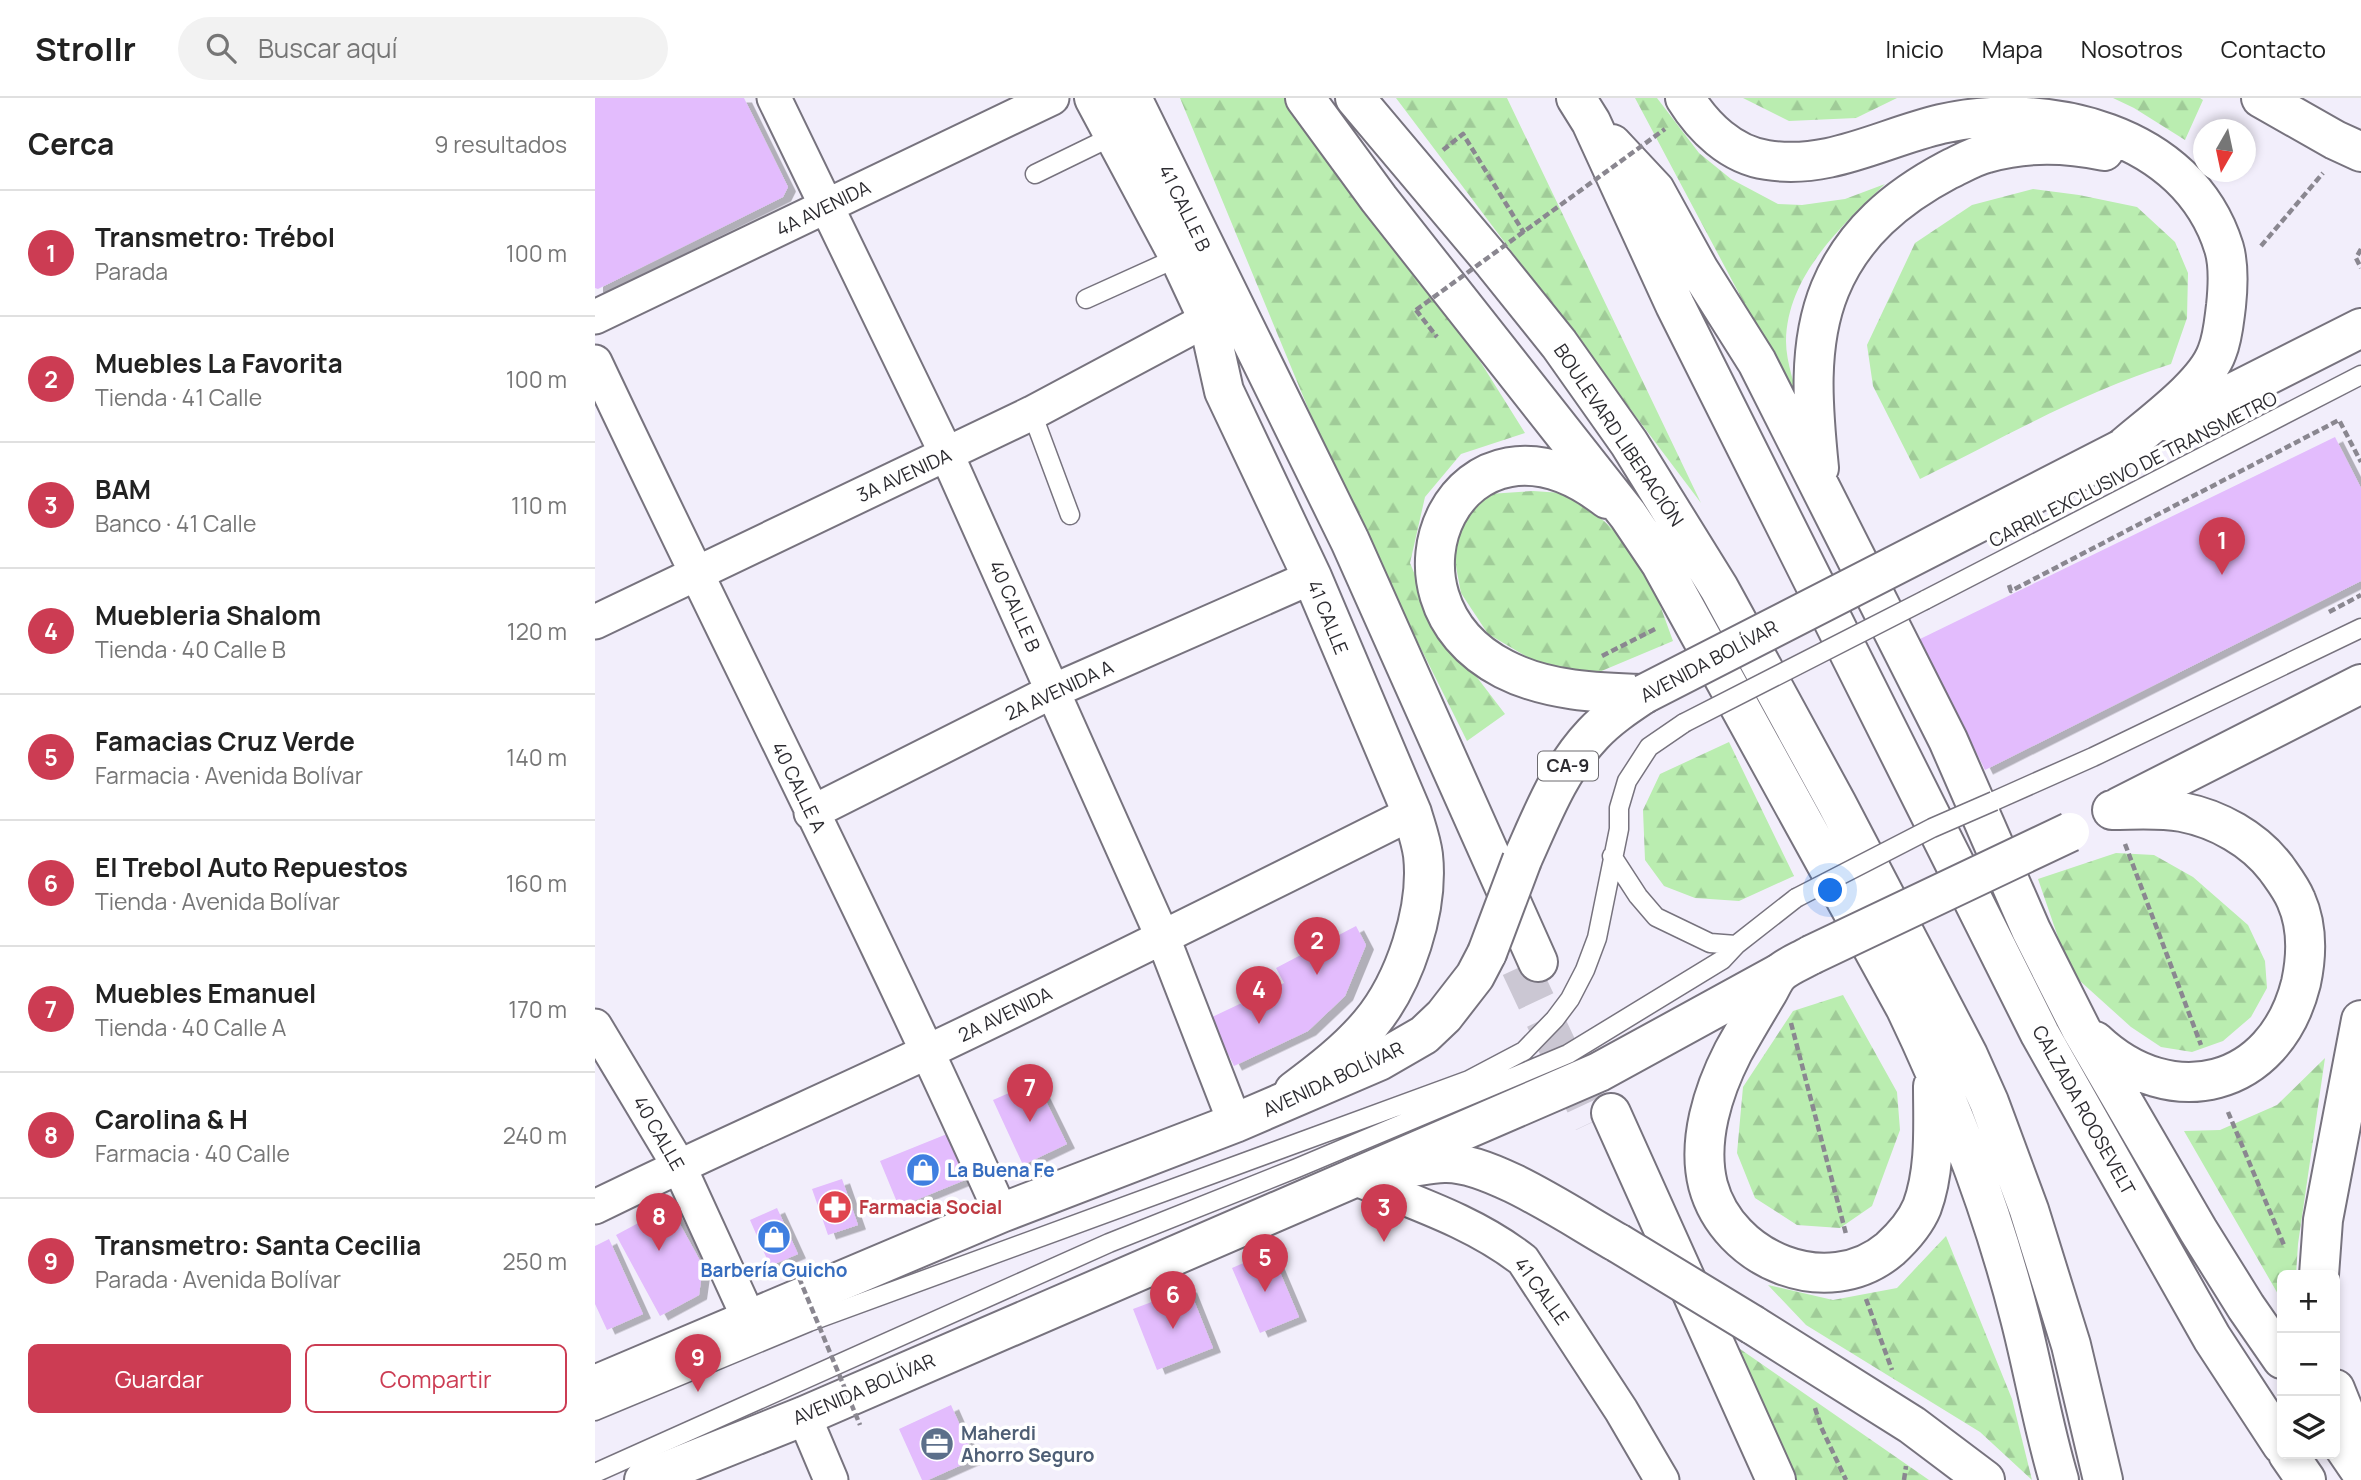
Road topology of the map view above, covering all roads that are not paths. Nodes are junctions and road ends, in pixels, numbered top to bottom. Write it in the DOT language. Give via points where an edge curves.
graph roads {
  1 [pos="774,98"];
  2 [pos="1052,98"];
  3 [pos="1094,98"];
  4 [pos="1132,98"];
  5 [pos="1305,98"];
  6 [pos="1355,98"];
  7 [pos="1685,98"];
  8 [pos="2261,98"];
  9 [pos="1584,110"];
  10 [pos="1114,136"];
  11 [pos="2354,149"];
  12 [pos="2172,172"];
  13 [pos="1035,174"];
  14 [pos="826,207"];
  15 [pos="1178,257"];
  16 [pos="1086,299"];
  17 [pos="595,317"];
  18 [pos="1224,318"];
  19 [pos="2361,328"];
  20 [pos="595,362"];
  21 [pos="2361,375"];
  22 [pos="1032,413"];
  23 [pos="2122,449"];
  24 [pos="947,455"];
  25 [pos="1821,491"];
  26 [pos="1070,515"];
  27 [pos="1628,515"];
  28 [pos="695,574"];
  29 [pos="1312,577"];
  30 [pos="595,622"];
  31 [pos="2361,628"];
  32 [pos="2361,684"];
  33 [pos="1052,691"];
  34 [pos="1644,694"];
  35 [pos="2112,810"];
  36 [pos="811,813"];
  37 [pos="1412,813"];
  38 [pos="1612,856"];
  39 [pos="1163,939"];
  40 [pos="1736,945"];
  41 [pos="1515,961"];
  42 [pos="1779,974"];
  43 [pos="2361,1020"];
  44 [pos="595,1026"];
  45 [pos="2081,1029"];
  46 [pos="929,1051"];
  47 [pos="1933,1067"];
  48 [pos="1252,1117"];
  49 [pos="680,1166"];
  50 [pos="1354,1178"];
  51 [pos="595,1207"];
  52 [pos="1001,1213"];
  53 [pos="2198,1230"];
  54 [pos="2319,1270"];
  55 [pos="750,1321"];
  56 [pos="2277,1352"];
  57 [pos="595,1385"];
  58 [pos="2337,1396"];
  59 [pos="2259,1409"];
  60 [pos="595,1411"];
  61 [pos="804,1416"];
  62 [pos="2277,1437"];
  63 [pos="2340,1441"];
  64 [pos="2361,1454"];
  65 [pos="2291,1459"];
  66 [pos="2361,1472"];
  67 [pos="595,1473"];
  68 [pos="644,1480"];
  69 [pos="831,1480"];
  70 [pos="1663,1480"];
  71 [pos="1753,1480"];
  72 [pos="1776,1480"];
  73 [pos="1985,1480"];
  74 [pos="2059,1480"];
  75 [pos="2103,1480"];
  76 [pos="2306,1480"];
  1 -- 14 [label="street, 40 CALLE B"];
  2 -- 14 [label="street, 4A AVENIDA"];
  3 -- 10 [label="main road, 41 CALLE"];
  4 -- 18 [label="main road, 41 CALLE B"];
  5 -- 27 [label="main road"];
  6 -- 75 [label="main road, BOULEVARD LIBERACIÓN" via="1559,344 1629,443 1719,588 1837,804 1989,1102 2071,1345"];
  7 -- 12 [label="main road" via="1706,127 1724,142 1765,160 1819,161 1941,124 2023,117 2054,118 2125,139"];
  8 -- 11 [label="main road"];
  9 -- 25 [label="main road" via="1655,190 1756,362"];
  9 -- 59 [label="main road, CALZADA ROOSEVELT" via="1675,305 2041,1034 2212,1338"];
  10 -- 13 [label="lane"];
  10 -- 15 [label="main road, 41 CALLE"];
  12 -- 23 [label="main road" via="2194,191 2208,212 2226,255 2226,301 2217,354 2202,379"];
  12 -- 25 [label="main road" via="2079,146 2011,147 1985,153 1926,182 1875,219 1842,264 1820,322 1813,405"];
  14 -- 17 [label="street, 4A AVENIDA"];
  14 -- 24 [label="street, 40 CALLE B"];
  15 -- 16 [label="lane"];
  15 -- 18 [label="main road, 41 CALLE"];
  18 -- 22 [label="street, 3A AVENIDA"];
  18 -- 29 [label="main road, 41 CALLE" via="1224,391"];
  18 -- 41 [label="main road" via="1350,541"];
  19 -- 23 [label="main road"];
  20 -- 28 [label="street, 40 CALLE A"];
  21 -- 38 [label="lane, CARRIL EXCLUSIVO DE TRANSMETRO, bridge" via="1684,723 1649,747 1627,781"];
  22 -- 24 [label="street, 3A AVENIDA"];
  22 -- 26 [label="lane"];
  23 -- 34 [label="main road, AVENIDA BOLÍVAR, bridge"];
  24 -- 28 [label="street, 3A AVENIDA"];
  24 -- 33 [label="street, 40 CALLE B"];
  25 -- 45 [label="main road" via="1948,740 2031,930"];
  27 -- 34 [label="main road" via="1593,488 1533,465 1491,471 1462,491 1451,505 1436,542 1435,581 1451,621 1486,658 1523,677 1594,693"];
  27 -- 47 [label="main road" via="1675,585 1905,1007"];
  28 -- 30 [label="street, 3A AVENIDA"];
  28 -- 36 [label="street, 40 CALLE A"];
  29 -- 33 [label="street, 2A AVENIDA A"];
  29 -- 37 [label="main road, 41 CALLE"];
  31 -- 40 [label="lane, bridge" via="2104,752 1932,828 1796,898"];
  32 -- 35 [label="main road, AVENIDA BOLÍVAR"];
  33 -- 36 [label="street, 2A AVENIDA A"];
  33 -- 39 [label="street, 40 CALLE B"];
  34 -- 41 [label="main road, AVENIDA BOLÍVAR / CA-9, bridge" via="1593,734 1562,774 1548,802 1522,860"];
  35 -- 42 [label="main road, AVENIDA BOLÍVAR, bridge"];
  35 -- 45 [label="main road" via="2183,812 2220,824 2257,848 2296,900 2306,939 2305,964 2280,1033 2248,1063 2207,1081 2182,1083 2140,1073 2108,1054"];
  36 -- 46 [label="street, 40 CALLE A"];
  37 -- 39 [label="street, 2A AVENIDA"];
  37 -- 48 [label="main road, 41 CALLE" via="1421,843 1423,876 1413,939 1395,985 1356,1039 1315,1075"];
  38 -- 40 [label="lane" via="1656,916 1710,943"];
  38 -- 60 [label="lane, CARRIL EXCLUSIVO DE TRANSMETRO" via="1597,938 1585,970 1555,1019 1512,1059 1469,1080 809,1322"];
  39 -- 46 [label="street, 2A AVENIDA"];
  39 -- 48 [label="street, 40 CALLE B"];
  40 -- 67 [label="lane" via="1722,960 1568,1054 1109,1243"];
  41 -- 48 [label="main road, AVENIDA BOLÍVAR / CA-9" via="1460,998 1424,1035 1388,1057"];
  42 -- 47 [label="main road" via="1720,1080 1707,1129 1705,1159 1714,1202 1725,1222 1755,1252 1792,1269 1833,1272 1872,1261 1900,1240 1921,1209 1931,1167"];
  42 -- 50 [label="main road, AVENIDA BOLÍVAR" via="1599,1072"];
  43 -- 54 [label="main road" via="2323,1220"];
  44 -- 49 [label="street, 40 CALLE"];
  45 -- 53 [label="main road"];
  46 -- 49 [label="street, 2A AVENIDA"];
  46 -- 52 [label="street, 40 CALLE A"];
  47 -- 74 [label="main road" via="2002,1253"];
  48 -- 52 [label="main road, AVENIDA BOLÍVAR / CA-9"];
  49 -- 51 [label="street, 2A AVENIDA"];
  49 -- 55 [label="street, 40 CALLE"];
  50 -- 61 [label="main road, AVENIDA BOLÍVAR"];
  50 -- 70 [label="street, 41 CALLE" via="1472,1226 1523,1260"];
  50 -- 73 [label="main road, bridge" via="1444,1163 1490,1172 1799,1353 1912,1425"];
  52 -- 55 [label="main road, AVENIDA BOLÍVAR / CA-9"];
  53 -- 56 [label="main road"];
  53 -- 59 [label="main road"];
  55 -- 57 [label="main road, AVENIDA BOLÍVAR / CA-9"];
  58 -- 64 [label="main road"];
  59 -- 62 [label="main road, CALZADA ROOSEVELT"];
  61 -- 68 [label="main road, AVENIDA BOLÍVAR"];
  61 -- 69 [label="street"];
  63 -- 66 [label="main road"];
  65 -- 76 [label="main road"];
  71 -- 72 [label="main road" via="1602,1118"];
}
